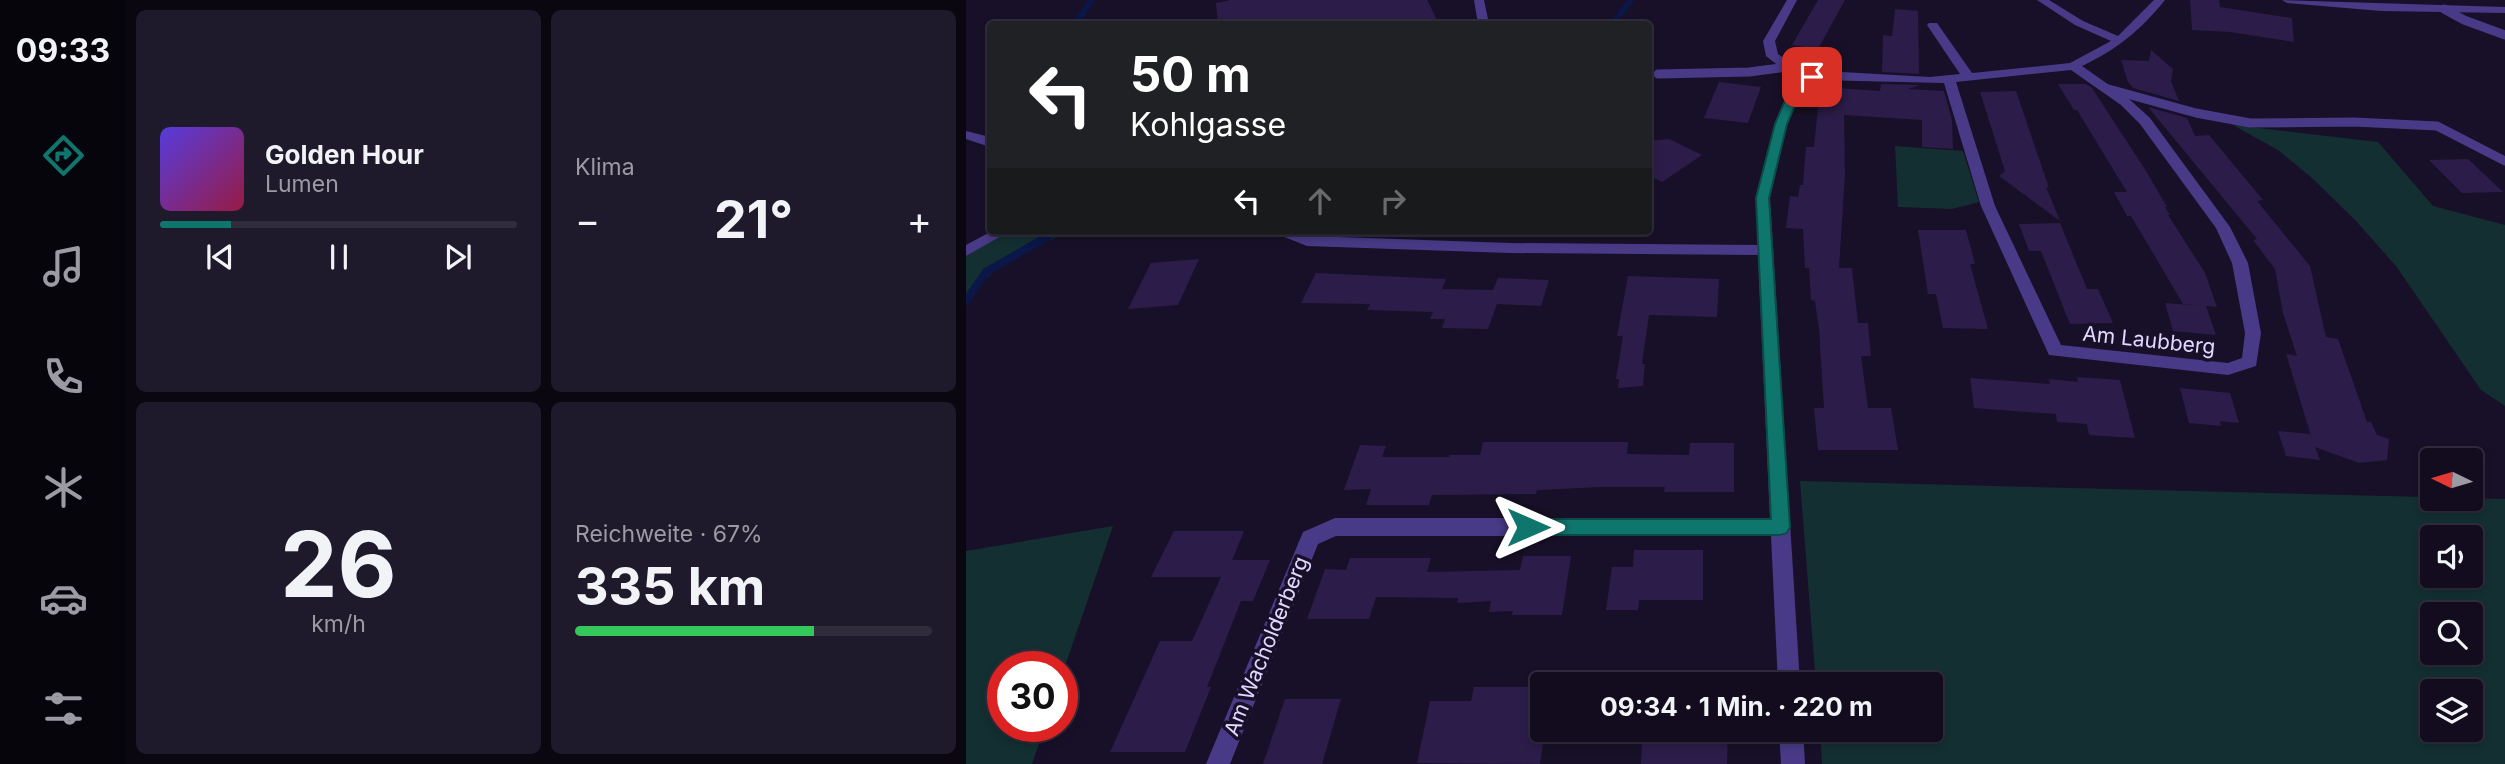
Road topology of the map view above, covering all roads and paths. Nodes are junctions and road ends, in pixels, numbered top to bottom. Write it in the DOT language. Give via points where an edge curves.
graph roads {
  1 [pos="1479,0"];
  2 [pos="1792,0"];
  3 [pos="2042,0"];
  4 [pos="2160,0"];
  5 [pos="2287,0"];
  6 [pos="2389,0"];
  7 [pos="2409,4"];
  8 [pos="2444,9"];
  9 [pos="2505,10"];
  10 [pos="1484,21"];
  11 [pos="1933,25"];
  12 [pos="2505,35"];
  13 [pos="2119,41"];
  14 [pos="2073,66"];
  15 [pos="1788,67"];
  16 [pos="1658,74"];
  17 [pos="1812,77"];
  18 [pos="1969,78"];
  19 [pos="1950,80"];
  20 [pos="2104,88"];
  21 [pos="966,135"];
  22 [pos="987,141"];
  23 [pos="2505,161"];
  24 [pos="996,235"];
  25 [pos="1292,235"];
  26 [pos="1515,235"];
  27 [pos="1510,248"];
  28 [pos="1766,250"];
  29 [pos="966,251"];
  30 [pos="1780,527"];
  31 [pos="1788,672"];
  32 [pos="1792,742"];
  33 [pos="1218,764"];
  34 [pos="1793,764"];
  1 -- 10 [label="street"];
  2 -- 15 [label="street" via="1769,41 1772,56"];
  3 -- 13 [label="street"];
  4 -- 13 [label="street"];
  5 -- 7 [label="street"];
  6 -- 7 [label="street"];
  7 -- 8 [label="street"];
  8 -- 9 [label="street"];
  8 -- 12 [label="lane"];
  11 -- 18 [label="street"];
  13 -- 14 [label="street"];
  14 -- 18 [label="street"];
  14 -- 20 [label="street, Am Laubberg"];
  15 -- 16 [label="lane"];
  15 -- 17 [label="street"];
  17 -- 19 [label="street"];
  17 -- 28 [label="street" via="1796,89 1781,124 1763,198"];
  18 -- 19 [label="street"];
  19 -- 20 [label="street, Am Laubberg" via="1988,206 2055,351 2228,369 2250,362 2253,333 2240,263 2223,227 2145,121"];
  20 -- 23 [label="lane" via="2250,122 2437,126"];
  21 -- 22 [label="street"];
  24 -- 29 [label="street"];
  25 -- 27 [label="street" via="1307,241"];
  26 -- 27 [label="street"];
  27 -- 28 [label="street"];
  28 -- 30 [label="street"];
  30 -- 31 [label="street"];
  30 -- 33 [label="street, Am Wacholderberg" via="1335,527 1310,538 1299,560"];
  32 -- 34 [label="street"];
}
